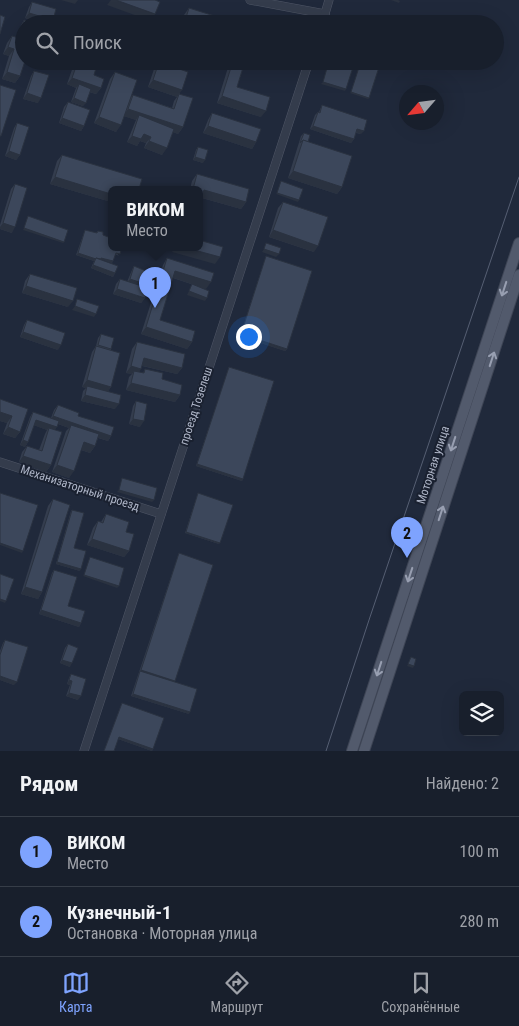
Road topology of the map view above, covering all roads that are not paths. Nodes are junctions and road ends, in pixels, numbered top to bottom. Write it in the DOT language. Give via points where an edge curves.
graph roads {
  1 [pos="250,0"];
  2 [pos="329,0"];
  3 [pos="325,14"];
  4 [pos="306,70"];
  5 [pos="519,243"];
  6 [pos="519,275"];
  7 [pos="477,388"];
  8 [pos="0,462"];
  9 [pos="161,514"];
  10 [pos="84,751"];
  11 [pos="352,751"];
  12 [pos="364,751"];
  1 -- 3 [label="street"];
  2 -- 3 [label="street"];
  4 -- 9 [label="street, проезд Тозелеш"];
  5 -- 7 [label="main road, Моторная улица, one-way"];
  7 -- 6 [label="main road, Моторная улица, one-way"];
  7 -- 11 [label="main road, Моторная улица, one-way"];
  12 -- 7 [label="main road, Моторная улица, one-way"];
  8 -- 9 [label="street, Механизаторный проезд"];
  9 -- 10 [label="street, проезд Тозелеш"];
}
